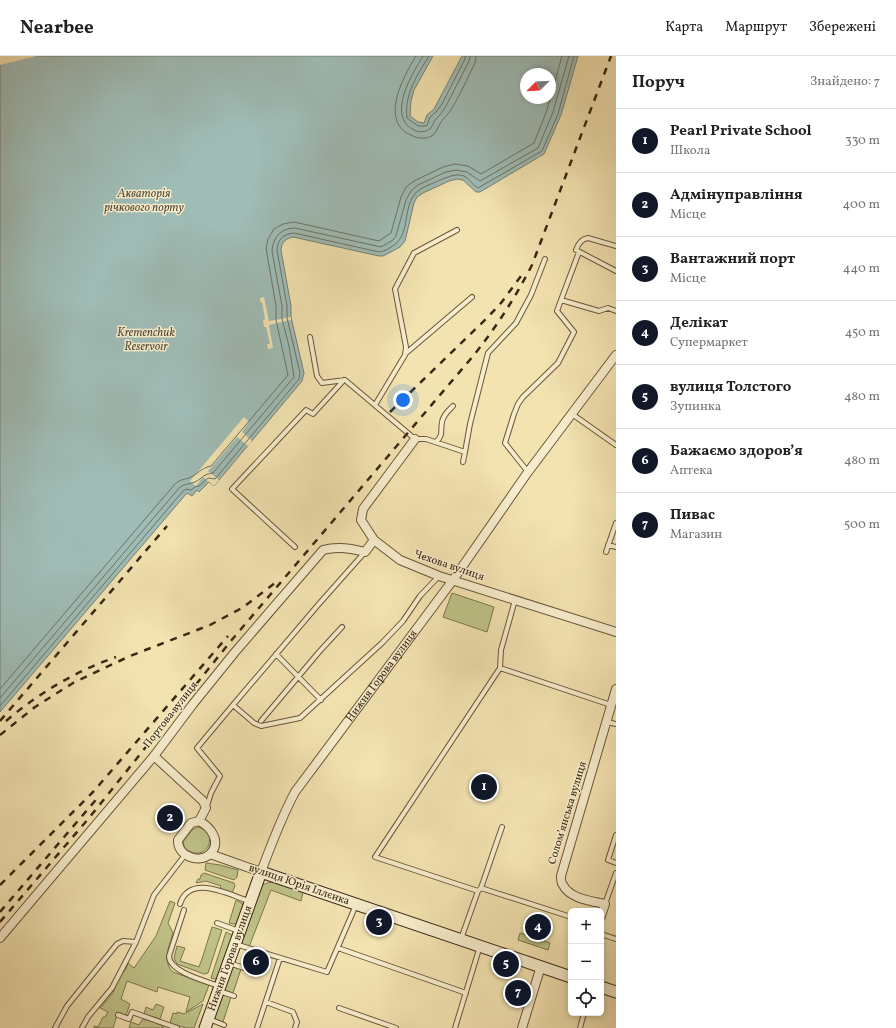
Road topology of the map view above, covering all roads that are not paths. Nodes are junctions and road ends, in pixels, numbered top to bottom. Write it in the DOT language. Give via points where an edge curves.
graph roads {
  1 [pos="457,230"];
  2 [pos="616,246"];
  3 [pos="578,252"];
  4 [pos="545,259"];
  5 [pos="616,271"];
  6 [pos="472,297"];
  7 [pos="561,300"];
  8 [pos="616,311"];
  9 [pos="310,338"];
  10 [pos="405,355"];
  11 [pos="616,355"];
  12 [pos="345,380"];
  13 [pos="375,405"];
  14 [pos="453,406"];
  15 [pos="572,414"];
  16 [pos="415,440"];
  17 [pos="436,442"];
  18 [pos="616,445"];
  19 [pos="465,452"];
  20 [pos="463,462"];
  21 [pos="528,472"];
  22 [pos="616,523"];
  23 [pos="374,540"];
  24 [pos="608,545"];
  25 [pos="295,546"];
  26 [pos="616,547"];
  27 [pos="365,552"];
  28 [pos="606,552"];
  29 [pos="439,576"];
  30 [pos="453,580"];
  31 [pos="515,600"];
  32 [pos="342,627"];
  33 [pos="616,632"];
  34 [pos="276,654"];
  35 [pos="500,668"];
  36 [pos="298,676"];
  37 [pos="616,690"];
  38 [pos="321,700"];
  39 [pos="233,705"];
  40 [pos="611,705"];
  41 [pos="261,722"];
  42 [pos="607,722"];
  43 [pos="616,724"];
  44 [pos="154,756"];
  45 [pos="206,808"];
  46 [pos="199,821"];
  47 [pos="502,827"];
  48 [pos="616,834"];
  49 [pos="210,854"];
  50 [pos="185,855"];
  51 [pos="616,863"];
  52 [pos="261,872"];
  53 [pos="616,873"];
  54 [pos="614,886"];
  55 [pos="480,890"];
  56 [pos="250,902"];
  57 [pos="180,904"];
  58 [pos="356,904"];
  59 [pos="605,904"];
  60 [pos="604,908"];
  61 [pos="184,910"];
  62 [pos="568,917"];
  63 [pos="217,923"];
  64 [pos="239,932"];
  65 [pos="604,935"];
  66 [pos="0,938"];
  67 [pos="460,939"];
  68 [pos="616,940"];
  69 [pos="136,942"];
  70 [pos="235,944"];
  71 [pos="480,946"];
  72 [pos="338,948"];
  73 [pos="280,958"];
  74 [pos="228,962"];
  75 [pos="541,966"];
  76 [pos="244,968"];
  77 [pos="568,976"];
  78 [pos="219,988"];
  79 [pos="604,988"];
  80 [pos="616,992"];
  81 [pos="466,993"];
  82 [pos="234,996"];
  83 [pos="266,1002"];
  84 [pos="339,1008"];
  85 [pos="118,1015"];
  86 [pos="583,1016"];
  87 [pos="207,1023"];
  88 [pos="224,1024"];
  89 [pos="55,1028"];
  90 [pos="82,1028"];
  91 [pos="177,1028"];
  92 [pos="257,1028"];
  93 [pos="295,1028"];
  94 [pos="396,1028"];
  95 [pos="455,1028"];
  96 [pos="522,1028"];
  97 [pos="580,1028"];
  1 -- 10 [label="lane" via="414,253 395,289 406,347"];
  2 -- 3 [label="lane" via="585,238 580,242 576,250"];
  3 -- 5 [label="lane"];
  3 -- 7 [label="lane"];
  4 -- 19 [label="lane" via="531,295 516,323 488,353"];
  6 -- 10 [label="lane"];
  7 -- 8 [label="lane" via="599,312 608,308"];
  7 -- 21 [label="lane" via="558,311 574,332 556,366 520,401 505,442"];
  9 -- 12 [label="lane" via="317,376 322,383"];
  10 -- 13 [label="lane"];
  11 -- 15 [label="street, Нижня Горова вулиця"];
  12 -- 13 [label="lane"];
  12 -- 25 [label="lane" via="313,414 306,410 232,489"];
  13 -- 16 [label="lane"];
  14 -- 17 [label="lane" via="443,419 442,435"];
  15 -- 18 [label="lane"];
  15 -- 21 [label="street, Нижня Горова вулиця"];
  16 -- 17 [label="lane" via="424,438"];
  16 -- 23 [label="street, Чехова вулиця" via="363,510 361,520"];
  17 -- 19 [label="lane"];
  19 -- 20 [label="lane"];
  21 -- 30 [label="street, Нижня Горова вулиця"];
  22 -- 24 [label="lane"];
  23 -- 27 [label="street"];
  23 -- 29 [label="street, Чехова вулиця" via="400,560"];
  24 -- 26 [label="lane"];
  24 -- 28 [label="lane"];
  27 -- 34 [label="lane"];
  27 -- 44 [label="street, Портова вулиця" via="333,547 323,550 235,652"];
  29 -- 30 [label="street, Чехова вулиця"];
  29 -- 38 [label="lane" via="420,596 403,621"];
  30 -- 31 [label="street, Чехова вулиця"];
  30 -- 52 [label="street, Нижня Горова вулиця" via="295,792 275,833"];
  31 -- 33 [label="street, Чехова вулиця"];
  31 -- 35 [label="lane" via="501,650"];
  32 -- 36 [label="lane"];
  34 -- 36 [label="lane"];
  34 -- 39 [label="lane"];
  35 -- 40 [label="lane"];
  35 -- 55 [label="lane" via="375,857"];
  36 -- 38 [label="lane"];
  36 -- 41 [label="lane"];
  37 -- 40 [label="street, Соломʼянська вулиця"];
  38 -- 39 [label="lane" via="300,718 261,726"];
  39 -- 45 [label="lane" via="197,748 220,776"];
  40 -- 42 [label="street, Соломʼянська вулиця"];
  42 -- 43 [label="lane"];
  42 -- 59 [label="street, Соломʼянська вулиця" via="560,876 563,886 570,894 583,900"];
  44 -- 45 [label="street" via="203,801"];
  44 -- 66 [label="street, Портова вулиця"];
  45 -- 46 [label="street"];
  46 -- 49 [label="street" via="209,827 215,837"];
  46 -- 50 [label="street" via="191,823 178,840"];
  47 -- 55 [label="lane"];
  48 -- 51 [label="lane" via="608,860"];
  49 -- 50 [label="street, вулиця Юрія Іллєнка" via="198,858"];
  49 -- 52 [label="street, вулиця Юрія Іллєнка"];
  50 -- 69 [label="lane" via="154,895"];
  52 -- 56 [label="street, Нижня Горова вулиця"];
  52 -- 58 [label="street, вулиця Юрія Іллєнка"];
  53 -- 54 [label="lane"];
  54 -- 59 [label="lane"];
  55 -- 62 [label="lane"];
  55 -- 67 [label="lane"];
  56 -- 57 [label="lane" via="202,887 186,893"];
  56 -- 64 [label="street, Нижня Горова вулиця"];
  58 -- 67 [label="street, вулиця Юрія Іллєнка"];
  58 -- 72 [label="lane"];
  59 -- 60 [label="street"];
  61 -- 78 [label="lane" via="169,956 171,964 178,970"];
  63 -- 64 [label="lane"];
  64 -- 70 [label="street, Нижня Горова вулиця"];
  65 -- 68 [label="lane"];
  67 -- 71 [label="street, вулиця Юрія Іллєнка"];
  69 -- 89 [label="lane" via="117,944 67,1006"];
  69 -- 90 [label="lane" via="112,988"];
  70 -- 73 [label="lane"];
  70 -- 74 [label="street, Нижня Горова вулиця"];
  71 -- 75 [label="street, вулиця Юрія Іллєнка"];
  71 -- 81 [label="lane"];
  72 -- 73 [label="lane" via="327,972"];
  72 -- 81 [label="lane"];
  73 -- 83 [label="lane"];
  74 -- 76 [label="lane"];
  74 -- 78 [label="street, Нижня Горова вулиця"];
  75 -- 77 [label="street, вулиця Юрія Іллєнка"];
  75 -- 96 [label="street"];
  78 -- 82 [label="lane"];
  78 -- 87 [label="street, Нижня Горова вулиця"];
  79 -- 80 [label="street"];
  81 -- 95 [label="lane"];
  83 -- 92 [label="lane"];
  83 -- 93 [label="lane" via="293,1012 297,1022"];
  84 -- 94 [label="lane"];
  85 -- 91 [label="lane" via="129,1019 132,1012"];
  86 -- 97 [label="lane"];
  87 -- 88 [label="lane"];
}
